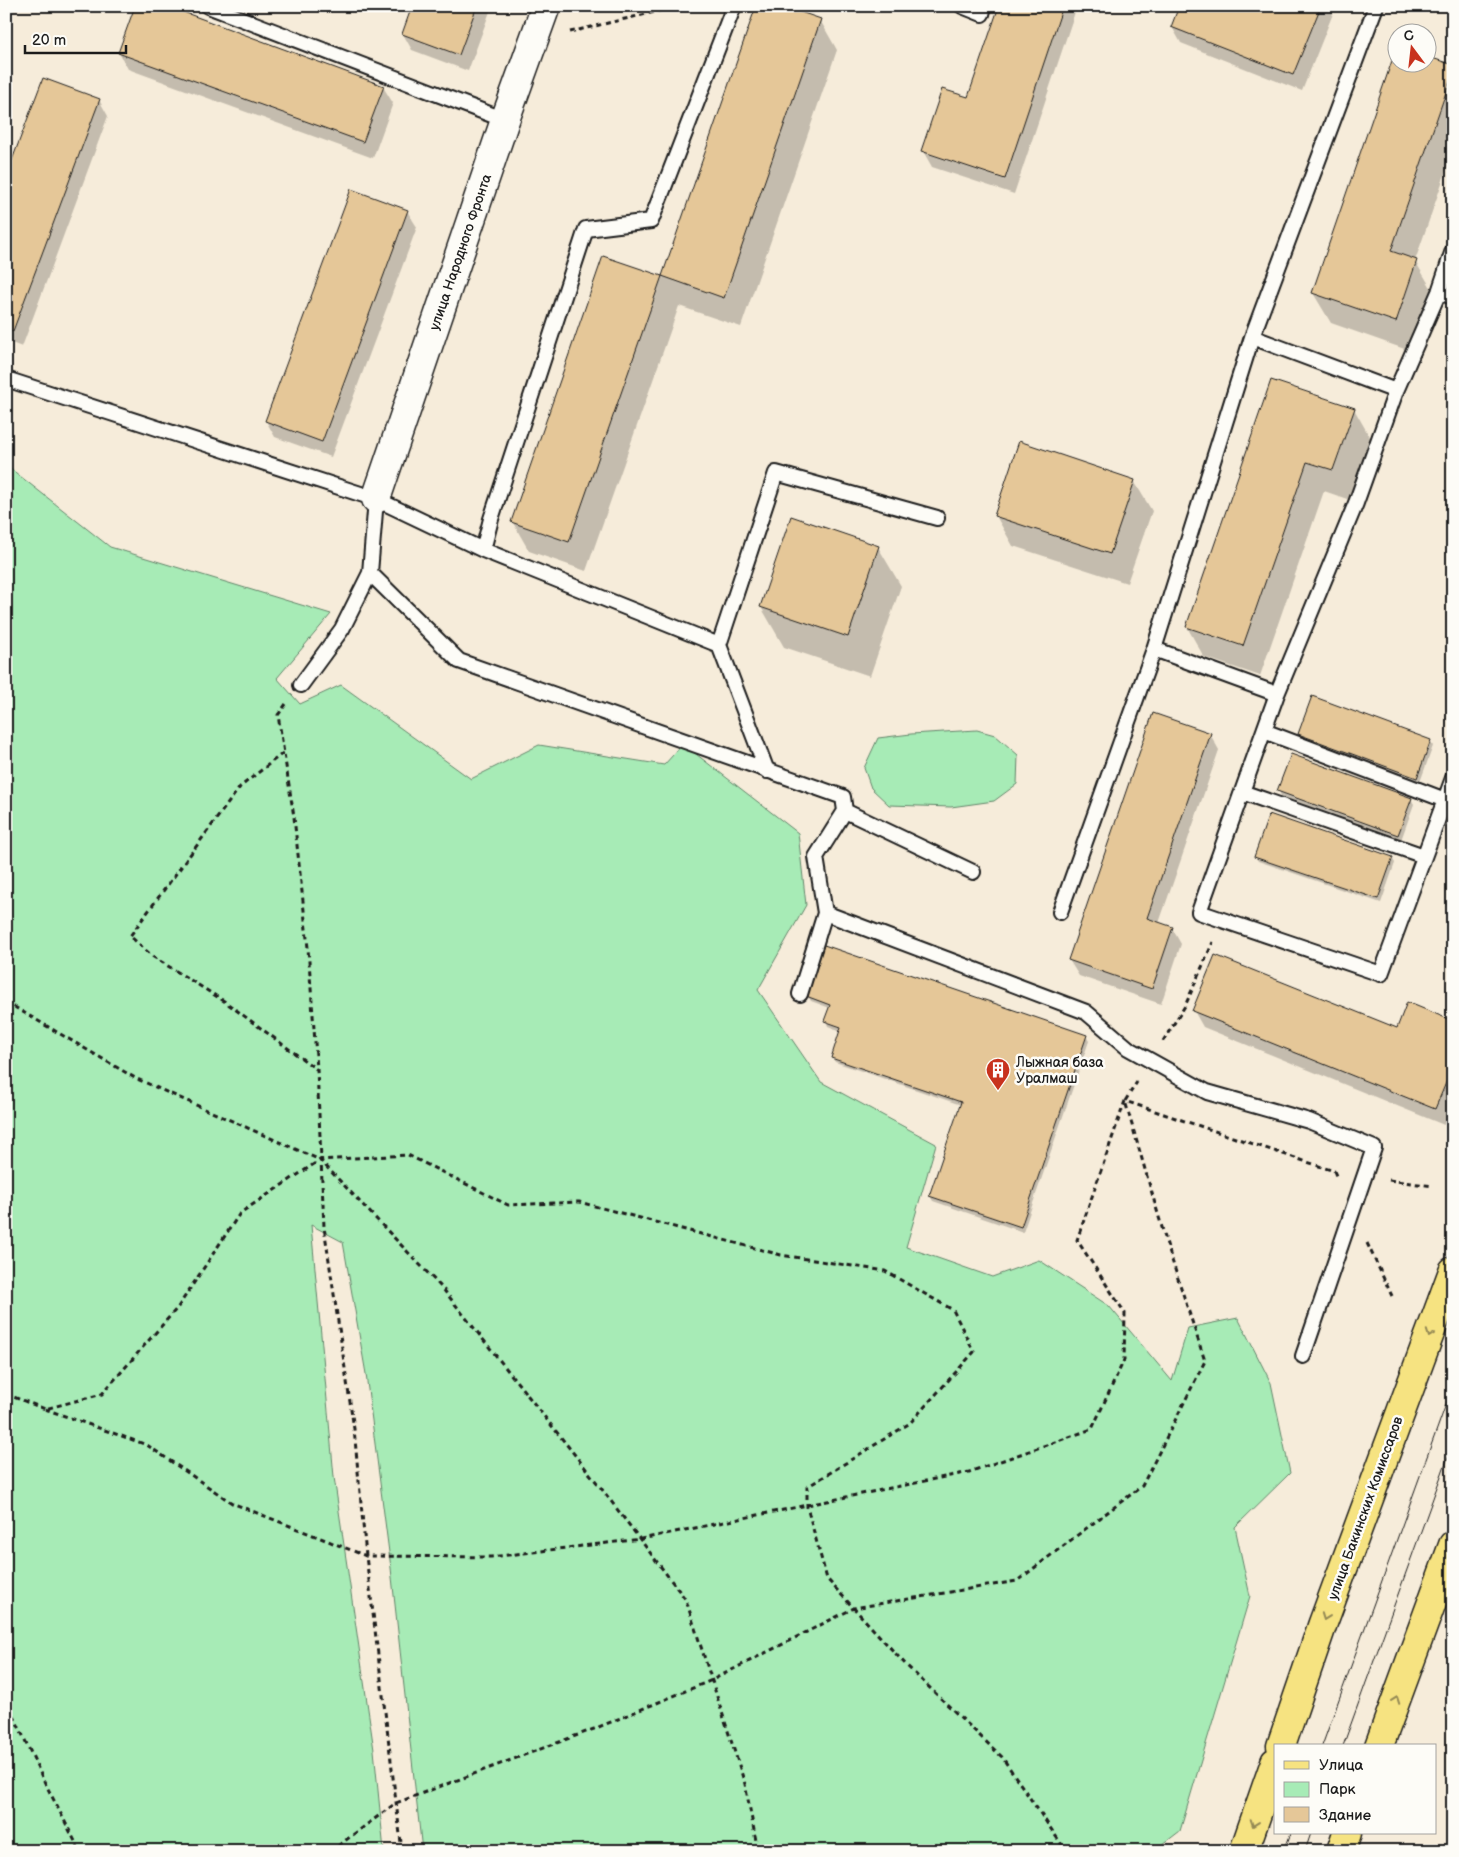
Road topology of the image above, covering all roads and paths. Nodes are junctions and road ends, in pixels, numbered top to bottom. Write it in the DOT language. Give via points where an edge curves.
graph roads {
  1 [pos="208,6"];
  2 [pos="546,6"];
  3 [pos="680,6"];
  4 [pos="734,6"];
  5 [pos="962,6"];
  6 [pos="984,6"];
  7 [pos="1376,6"];
  8 [pos="533,41"];
  9 [pos="505,120"];
  10 [pos="1453,250"];
  11 [pos="1439,292"];
  12 [pos="1453,297"];
  13 [pos="1252,337"];
  14 [pos="6,378"];
  15 [pos="1396,391"];
  16 [pos="376,499"];
  17 [pos="937,518"];
  18 [pos="483,550"];
  19 [pos="370,573"];
  20 [pos="719,645"];
  21 [pos="1154,649"];
  22 [pos="301,685"];
  23 [pos="1278,694"];
  24 [pos="1264,731"];
  25 [pos="284,752"];
  26 [pos="767,771"];
  27 [pos="1453,778"];
  28 [pos="1242,792"];
  29 [pos="1445,800"];
  30 [pos="845,811"];
  31 [pos="1424,856"];
  32 [pos="973,872"];
  33 [pos="1060,912"];
  34 [pos="825,913"];
  35 [pos="1222,919"];
  36 [pos="800,994"];
  37 [pos="6,1002"];
  38 [pos="1151,1060"];
  39 [pos="317,1069"];
  40 [pos="1124,1101"];
  41 [pos="320,1160"];
  42 [pos="1353,1212"];
  43 [pos="1453,1271"];
  44 [pos="1392,1296"];
  45 [pos="1303,1356"];
  46 [pos="6,1394"];
  47 [pos="45,1409"];
  48 [pos="807,1506"];
  49 [pos="641,1539"];
  50 [pos="1453,1545"];
  51 [pos="366,1556"];
  52 [pos="854,1608"];
  53 [pos="712,1680"];
  54 [pos="6,1699"];
  55 [pos="1282,1744"];
  56 [pos="1380,1744"];
  57 [pos="1274,1765"];
  58 [pos="396,1803"];
  59 [pos="1347,1834"];
  60 [pos="80,1851"];
  61 [pos="331,1851"];
  62 [pos="402,1851"];
  63 [pos="758,1851"];
  64 [pos="1066,1851"];
  65 [pos="1244,1851"];
  66 [pos="1341,1851"];
  1 -- 9 [label="lane"];
  2 -- 8 [label="street, улица Народного Фронта"];
  3 -- 8 [label="path"];
  4 -- 18 [label="lane" via="651,221 586,229"];
  5 -- 6 [label="lane" via="982,14"];
  7 -- 13 [label="lane"];
  8 -- 9 [label="street, улица Народного Фронта"];
  9 -- 16 [label="street, улица Народного Фронта"];
  10 -- 11 [label="lane"];
  11 -- 12 [label="lane"];
  11 -- 15 [label="lane"];
  13 -- 15 [label="lane"];
  13 -- 21 [label="lane"];
  14 -- 16 [label="lane"];
  15 -- 23 [label="lane" via="1356,503"];
  16 -- 18 [label="lane"];
  16 -- 19 [label="lane"];
  17 -- 20 [label="lane" via="776,473"];
  18 -- 20 [label="lane"];
  19 -- 22 [label="lane" via="342,629"];
  19 -- 26 [label="lane" via="459,661"];
  20 -- 26 [label="lane"];
  21 -- 23 [label="lane"];
  21 -- 33 [label="lane"];
  22 -- 25 [label="path" via="278,715"];
  23 -- 24 [label="lane"];
  24 -- 28 [label="lane"];
  24 -- 29 [label="lane"];
  25 -- 39 [label="path" via="308,948"];
  25 -- 39 [label="path" via="240,787 130,936 152,956 224,1001"];
  26 -- 30 [label="lane" via="843,797"];
  27 -- 29 [label="lane"];
  28 -- 31 [label="lane"];
  28 -- 35 [label="lane" via="1199,912"];
  29 -- 31 [label="lane"];
  30 -- 32 [label="lane"];
  30 -- 34 [label="lane" via="816,856"];
  31 -- 35 [label="lane" via="1381,974"];
  34 -- 36 [label="lane"];
  34 -- 38 [label="lane" via="1086,1012 1128,1048"];
  35 -- 38 [label="path" via="1185,1006"];
  37 -- 41 [label="path" via="135,1078"];
  38 -- 40 [label="path"];
  38 -- 42 [label="lane" via="1207,1092 1309,1121 1374,1148"];
  39 -- 41 [label="path"];
  40 -- 42 [label="path" via="1334,1171"];
  40 -- 48 [label="path" via="1077,1240 1125,1313 1124,1360 1092,1429 969,1472"];
  40 -- 52 [label="path" via="1206,1360 1142,1486 1017,1581"];
  41 -- 47 [label="path" via="240,1213 178,1307 102,1394"];
  41 -- 48 [label="path" via="408,1154 508,1205 579,1202 782,1255 885,1271 954,1310 974,1352 910,1423 807,1487"];
  41 -- 49 [label="path" via="443,1289"];
  41 -- 51 [label="path" via="324,1227 354,1429"];
  42 -- 44 [label="path"];
  42 -- 45 [label="lane"];
  43 -- 55 [label="main road, улица Бакинских Комиссаров, one-way"];
  46 -- 47 [label="path"];
  47 -- 51 [label="path" via="147,1445 232,1503"];
  48 -- 49 [label="path"];
  48 -- 52 [label="path" via="827,1579"];
  49 -- 51 [label="path" via="491,1557"];
  49 -- 53 [label="path" via="686,1600"];
  56 -- 50 [label="main road, one-way"];
  51 -- 58 [label="path"];
  52 -- 53 [label="path"];
  52 -- 64 [label="path" via="907,1666 1002,1757"];
  53 -- 58 [label="path" via="594,1729"];
  53 -- 63 [label="path" via="746,1784"];
  54 -- 60 [label="path"];
  57 -- 65 [label="main road, one-way"];
  58 -- 61 [label="path"];
  58 -- 62 [label="path"];
  59 -- 66 [label="main road"];
}
